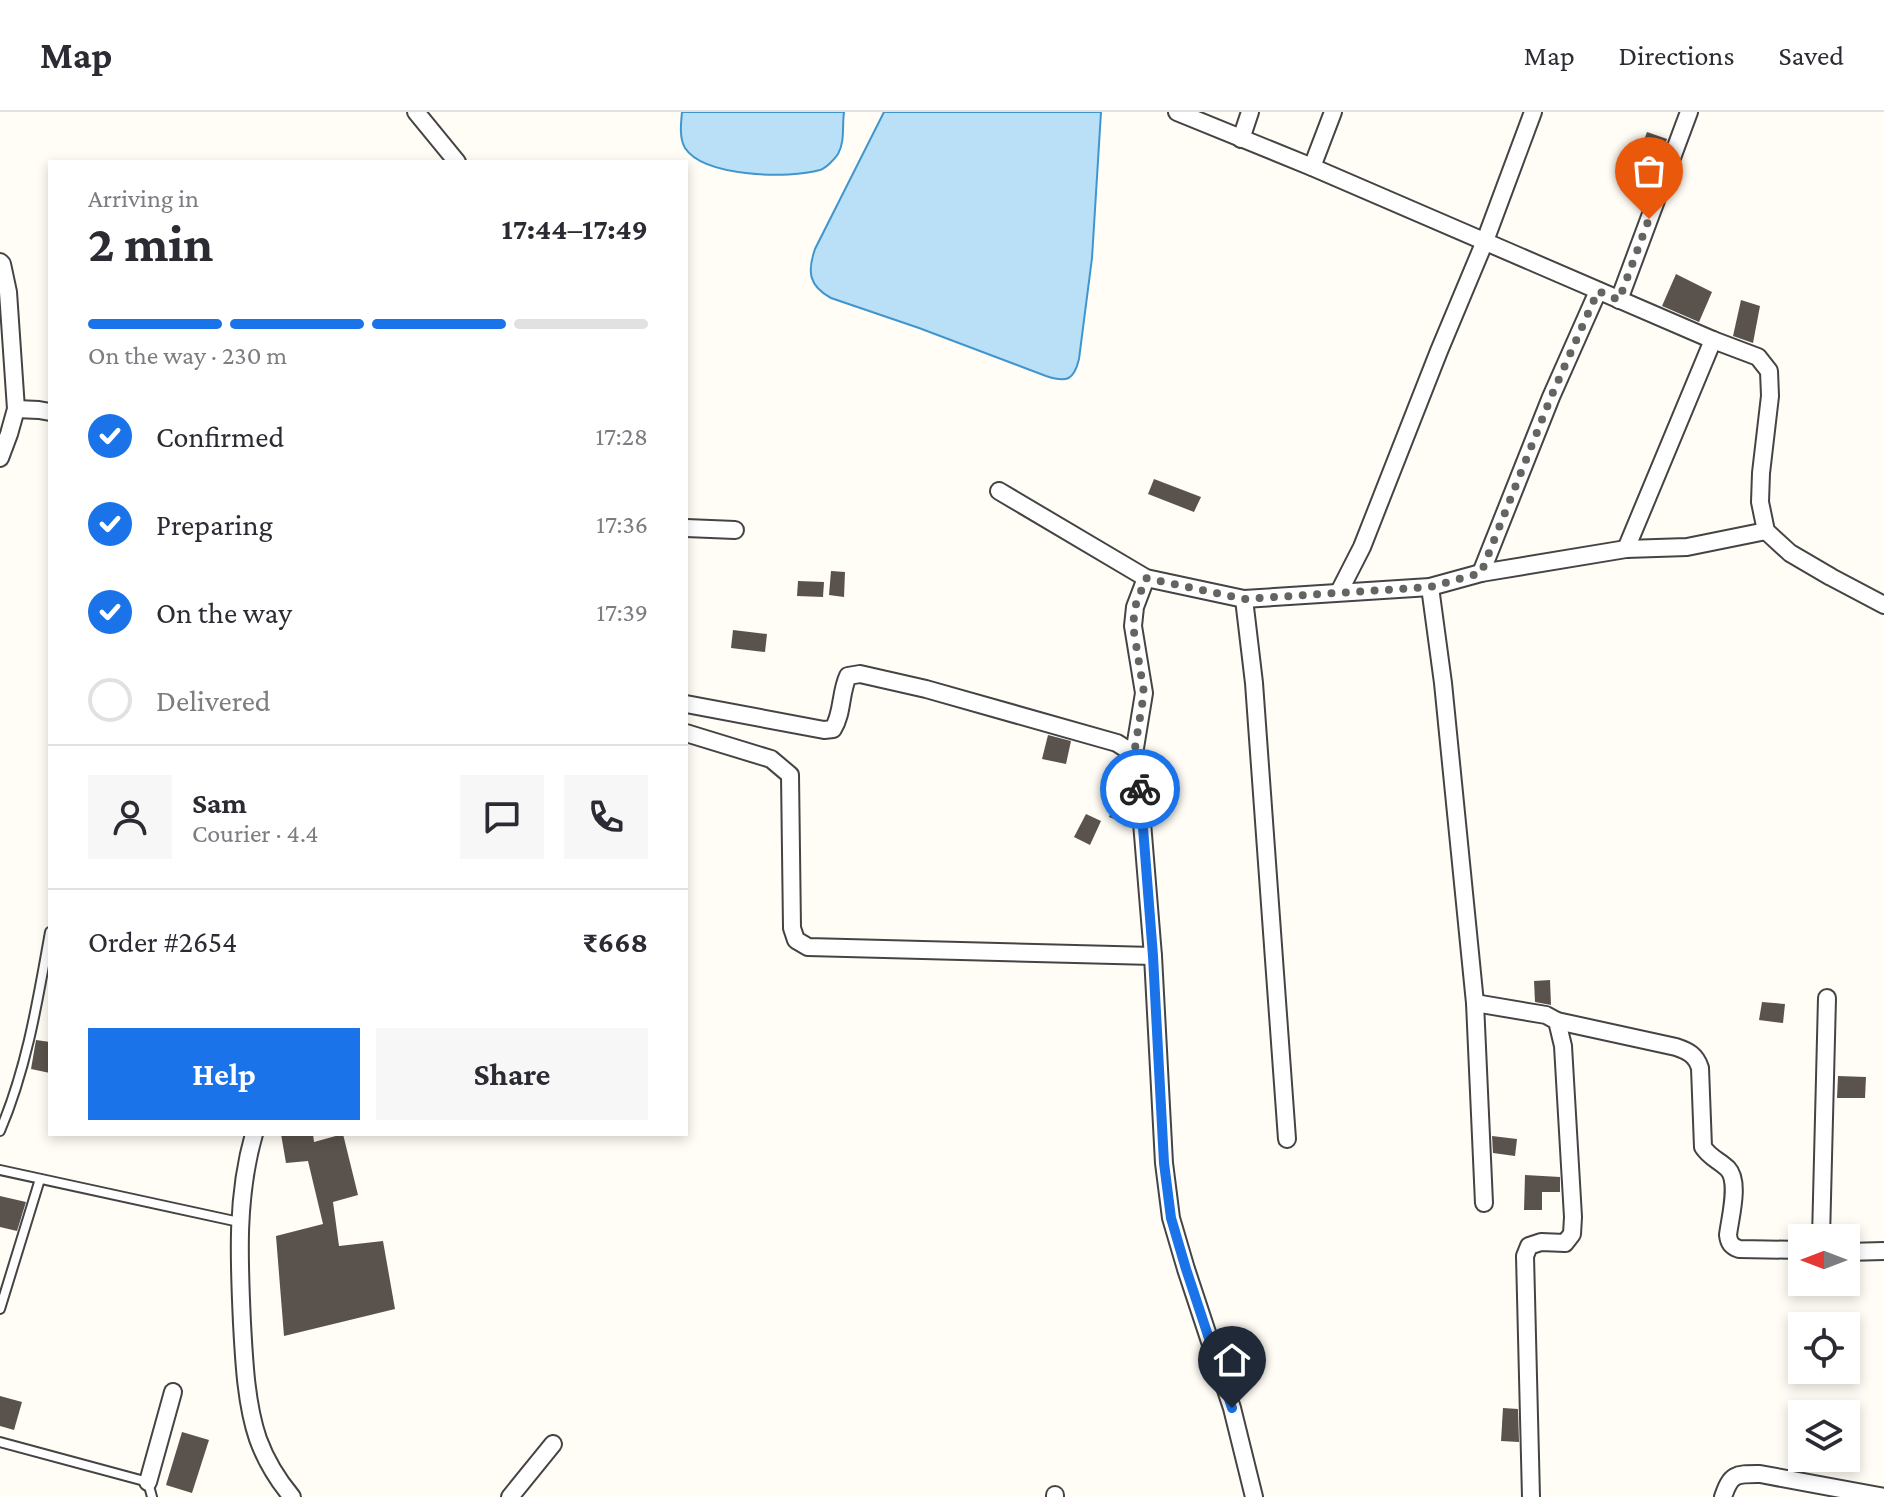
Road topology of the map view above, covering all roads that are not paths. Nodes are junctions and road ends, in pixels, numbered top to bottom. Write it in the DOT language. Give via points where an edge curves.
graph roads {
  1 [pos="416,112"];
  2 [pos="1177,112"];
  3 [pos="1250,112"];
  4 [pos="1333,112"];
  5 [pos="1533,112"];
  6 [pos="1689,112"];
  7 [pos="1241,139"];
  8 [pos="455,160"];
  9 [pos="1312,167"];
  10 [pos="1485,241"];
  11 [pos="0,262"];
  12 [pos="1598,291"];
  13 [pos="1619,300"];
  14 [pos="1713,340"];
  15 [pos="16,409"];
  16 [pos="48,412"];
  17 [pos="0,458"];
  18 [pos="999,491"];
  19 [pos="688,528"];
  20 [pos="735,530"];
  21 [pos="1766,531"];
  22 [pos="1626,549"];
  23 [pos="1481,573"];
  24 [pos="1146,578"];
  25 [pos="1430,587"];
  26 [pos="1339,592"];
  27 [pos="1244,599"];
  28 [pos="1884,605"];
  29 [pos="688,704"];
  30 [pos="688,734"];
  31 [pos="1134,754"];
  32 [pos="48,943"];
  33 [pos="1153,956"];
  34 [pos="1827,998"];
  35 [pos="1475,1003"];
  36 [pos="1557,1021"];
  37 [pos="0,1131"];
  38 [pos="254,1136"];
  39 [pos="1287,1139"];
  40 [pos="0,1170"];
  41 [pos="40,1179"];
  42 [pos="1484,1203"];
  43 [pos="239,1222"];
  44 [pos="1821,1224"];
  45 [pos="1788,1250"];
  46 [pos="1884,1251"];
  47 [pos="1860,1252"];
  48 [pos="0,1309"];
  49 [pos="173,1392"];
  50 [pos="553,1444"];
  51 [pos="1,1445"];
  52 [pos="150,1490"];
  53 [pos="292,1497"];
  54 [pos="510,1497"];
  55 [pos="1254,1497"];
  56 [pos="1531,1497"];
  57 [pos="1723,1497"];
  58 [pos="1884,1497"];
  1 -- 8 [label="street"];
  2 -- 7 [label="street"];
  3 -- 7 [label="street"];
  4 -- 9 [label="street"];
  5 -- 10 [label="street"];
  6 -- 13 [label="street"];
  7 -- 9 [label="street"];
  9 -- 10 [label="street"];
  10 -- 12 [label="street"];
  10 -- 26 [label="street"];
  11 -- 15 [label="street" via="8,292"];
  12 -- 13 [label="street"];
  12 -- 23 [label="street"];
  13 -- 14 [label="street"];
  14 -- 21 [label="street" via="1758,357 1769,371 1760,502"];
  14 -- 22 [label="street"];
  15 -- 16 [label="street"];
  15 -- 17 [label="street"];
  18 -- 24 [label="street"];
  19 -- 20 [label="street"];
  21 -- 22 [label="street" via="1687,547"];
  21 -- 28 [label="street" via="1790,553"];
  22 -- 23 [label="street"];
  23 -- 25 [label="street"];
  24 -- 27 [label="street"];
  24 -- 31 [label="street" via="1133,626 1144,693"];
  25 -- 26 [label="street"];
  25 -- 35 [label="street"];
  26 -- 27 [label="street"];
  27 -- 39 [label="street"];
  29 -- 31 [label="street" via="833,729 848,676 860,674 1117,743"];
  30 -- 33 [label="street" via="771,759 790,775 792,928 796,940 808,947"];
  31 -- 33 [label="street"];
  32 -- 37 [label="lane" via="23,1063"];
  33 -- 55 [label="street" via="1171,1218 1232,1408"];
  34 -- 44 [label="street"];
  35 -- 36 [label="street"];
  35 -- 42 [label="street"];
  36 -- 45 [label="street" via="1690,1052 1700,1068 1703,1147 1725,1166 1734,1183 1729,1242 1739,1249"];
  36 -- 56 [label="street" via="1573,1217 1572,1234 1565,1243 1541,1242 1529,1246 1525,1256"];
  38 -- 43 [label="street"];
  40 -- 41 [label="lane"];
  41 -- 43 [label="lane"];
  41 -- 48 [label="lane"];
  43 -- 53 [label="street" via="245,1376 257,1437"];
  46 -- 47 [label="street"];
  49 -- 52 [label="street"];
  50 -- 54 [label="street"];
  51 -- 52 [label="lane"];
  57 -- 58 [label="street" via="1736,1475 1760,1474"];
}
